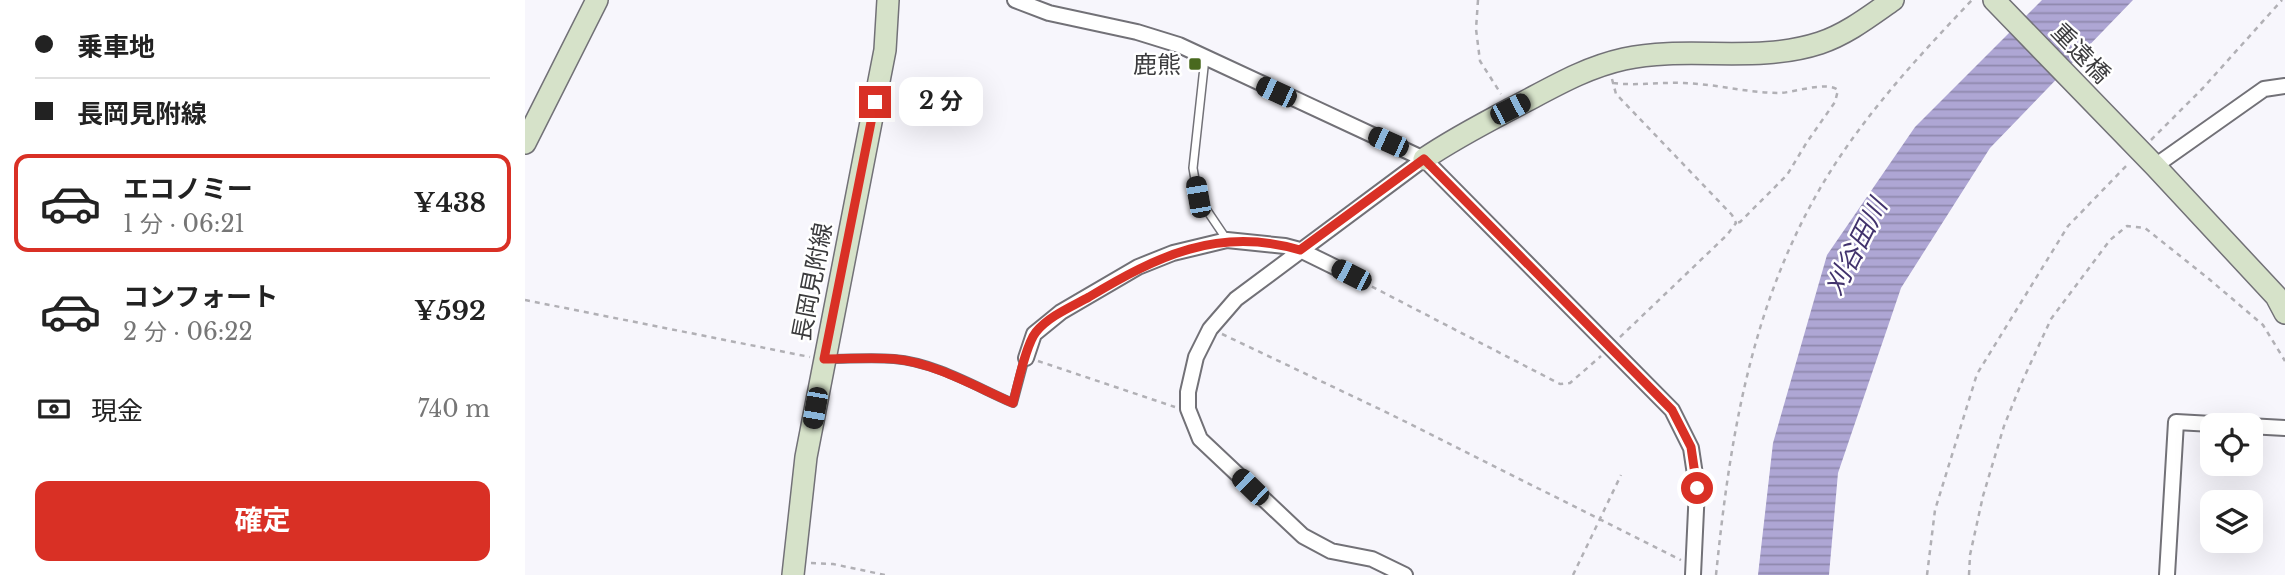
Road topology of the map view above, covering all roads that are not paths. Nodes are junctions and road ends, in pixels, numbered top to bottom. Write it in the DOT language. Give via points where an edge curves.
graph roads {
  1 [pos="597,0"];
  2 [pos="888,0"];
  3 [pos="1015,0"];
  4 [pos="1893,0"];
  5 [pos="1994,0"];
  6 [pos="1205,58"];
  7 [pos="2285,86"];
  8 [pos="525,143"];
  9 [pos="2142,153"];
  10 [pos="1424,159"];
  11 [pos="1227,240"];
  12 [pos="1300,250"];
  13 [pos="1351,275"];
  14 [pos="2285,313"];
  15 [pos="1026,358"];
  16 [pos="824,359"];
  17 [pos="2285,428"];
  18 [pos="793,568"];
  19 [pos="1693,570"];
  20 [pos="1405,575"];
  21 [pos="2167,575"];
  1 -- 8 [label="main road"];
  2 -- 16 [label="main road, 長岡見附線" via="885,50"];
  3 -- 6 [label="street" via="1049,13 1137,32"];
  4 -- 10 [label="main road" via="1846,32 1819,43 1771,54 1624,59 1611,73 1580,73"];
  5 -- 9 [label="main road, 重遠橋"];
  6 -- 10 [label="street"];
  6 -- 11 [label="lane" via="1193,168 1198,197"];
  7 -- 9 [label="street" via="2264,89"];
  9 -- 14 [label="main road, 重遠橋" via="2276,296"];
  10 -- 12 [label="street"];
  10 -- 19 [label="street" via="1672,410 1691,447 1697,488"];
  11 -- 12 [label="street"];
  11 -- 15 [label="street" via="1173,253 1129,273 1044,325 1034,334"];
  12 -- 13 [label="street"];
  12 -- 20 [label="street" via="1236,299 1210,329 1191,375 1188,410 1200,439 1303,537"];
  15 -- 16 [label="lane" via="1013,403 909,361"];
  16 -- 18 [label="main road, 長岡見附線"];
  17 -- 21 [label="street" via="2176,422"];
}
